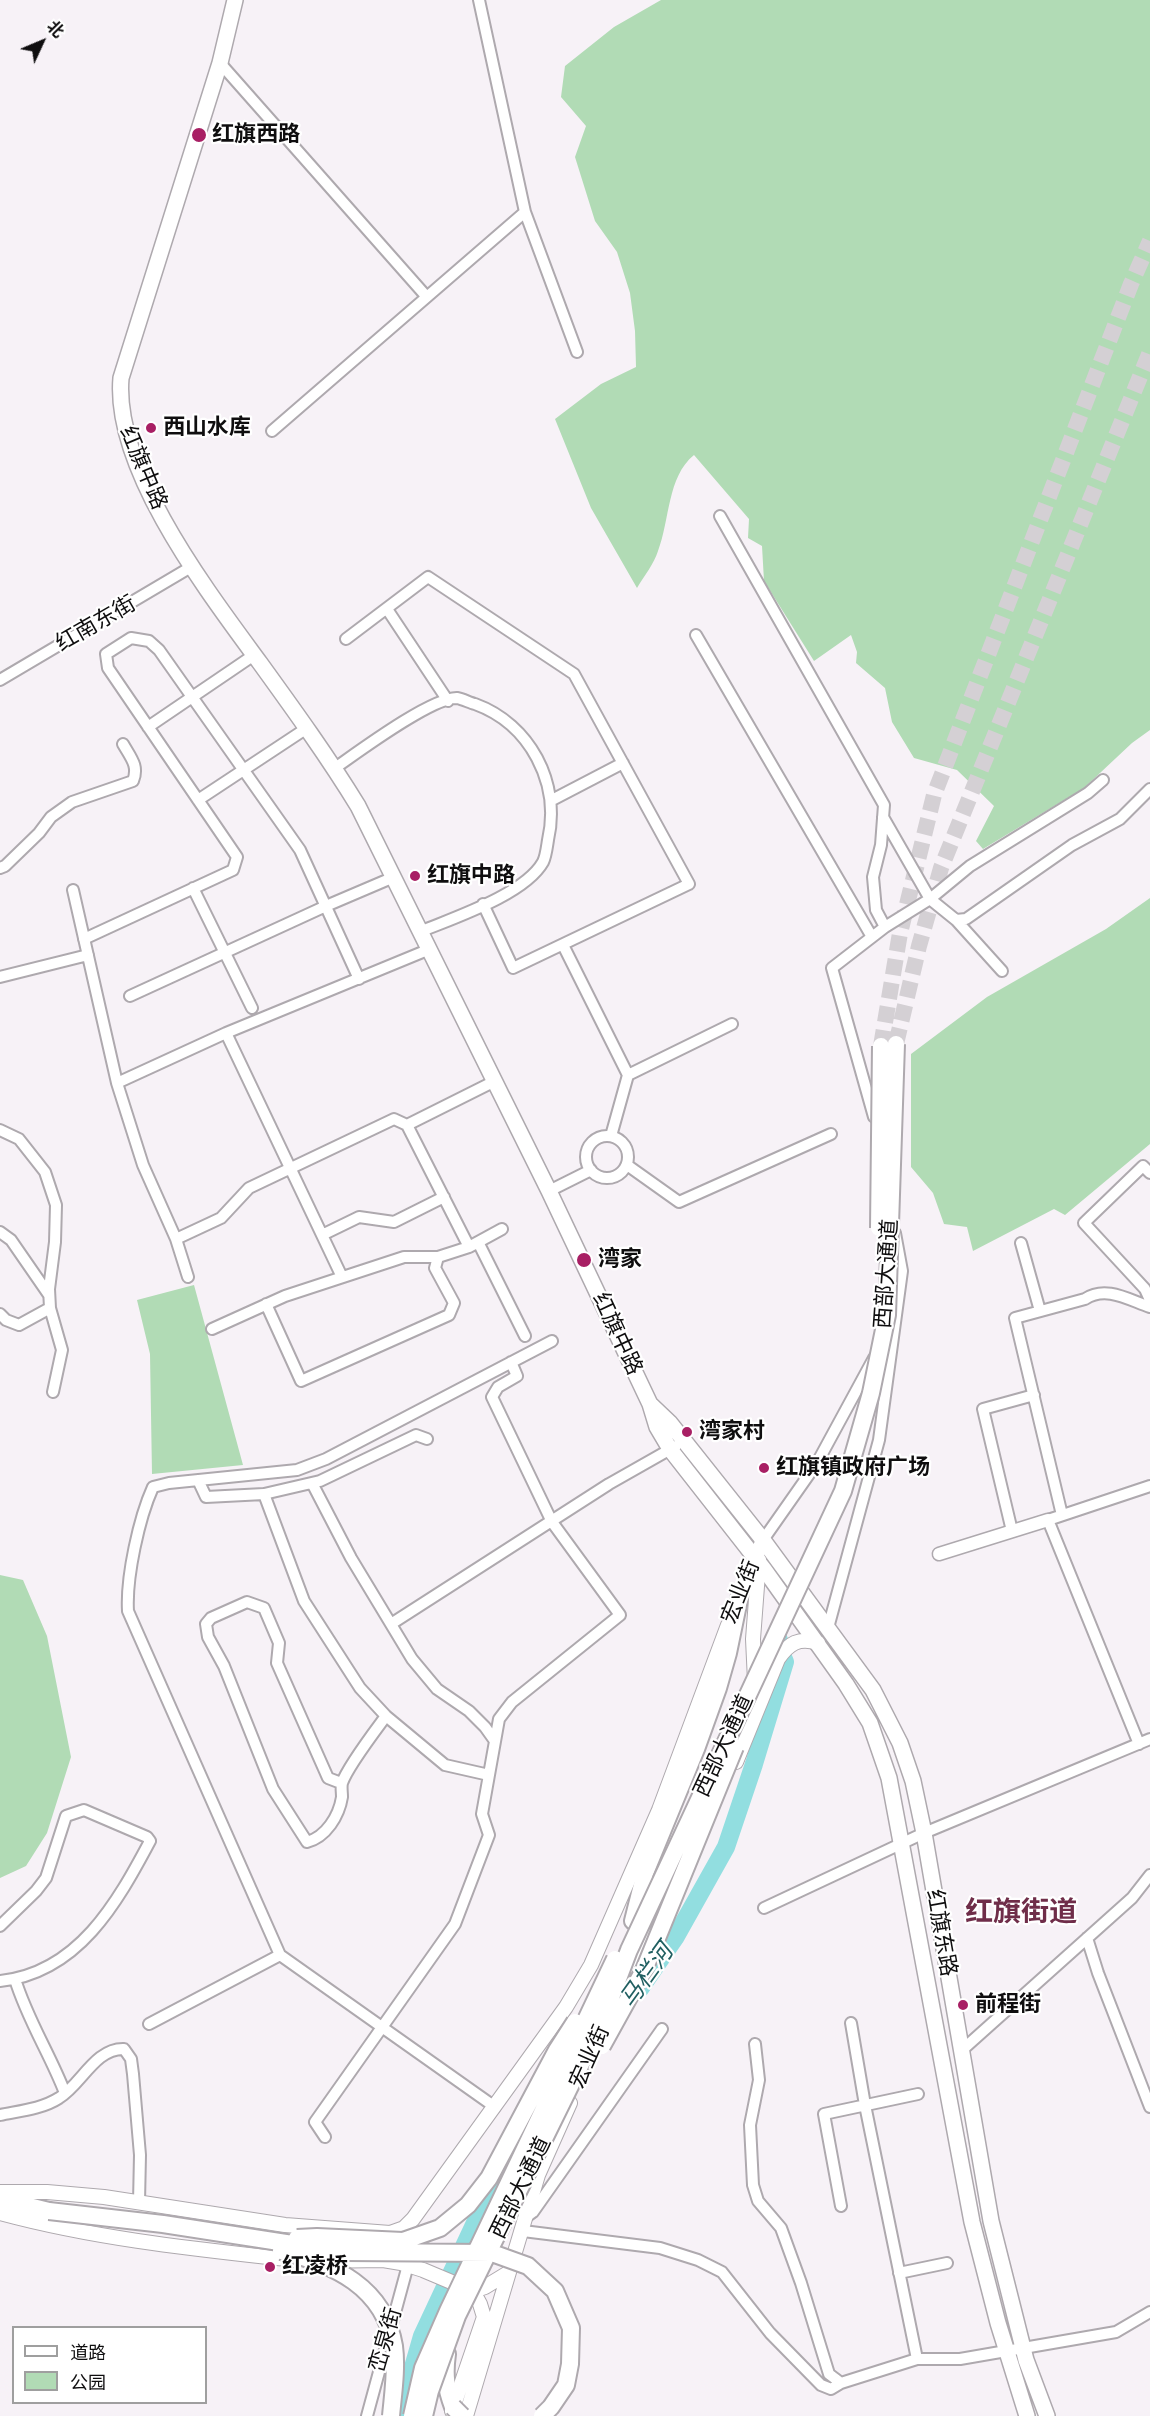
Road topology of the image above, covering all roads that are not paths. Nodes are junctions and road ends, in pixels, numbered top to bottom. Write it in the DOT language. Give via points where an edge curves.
graph roads {
  1 [pos="235,0"];
  2 [pos="479,0"];
  3 [pos="220,63"];
  4 [pos="525,212"];
  5 [pos="426,296"];
  6 [pos="577,352"];
  7 [pos="272,431"];
  8 [pos="720,516"];
  9 [pos="191,567"];
  10 [pos="387,609"];
  11 [pos="696,635"];
  12 [pos="346,639"];
  13 [pos="254,655"];
  14 [pos="0,680"];
  15 [pos="193,698"];
  16 [pos="448,701"];
  17 [pos="148,727"];
  18 [pos="307,728"];
  19 [pos="123,744"];
  20 [pos="623,763"];
  21 [pos="335,768"];
  22 [pos="244,770"];
  23 [pos="1103,780"];
  24 [pos="1150,789"];
  25 [pos="552,800"];
  26 [pos="198,801"];
  27 [pos="883,817"];
  28 [pos="0,868"];
  29 [pos="394,877"];
  30 [pos="193,888"];
  31 [pos="73,890"];
  32 [pos="930,899"];
  33 [pos="483,904"];
  34 [pos="326,906"];
  35 [pos="956,920"];
  36 [pos="885,927"];
  37 [pos="422,932"];
  38 [pos="872,937"];
  39 [pos="84,939"];
  40 [pos="563,945"];
  41 [pos="430,949"];
  42 [pos="224,953"];
  43 [pos="88,955"];
  44 [pos="1002,971"];
  45 [pos="0,977"];
  46 [pos="359,979"];
  47 [pos="130,996"];
  48 [pos="252,1008"];
  49 [pos="732,1024"];
  50 [pos="226,1033"];
  51 [pos="628,1075"];
  52 [pos="495,1081"];
  53 [pos="117,1083"];
  54 [pos="407,1125"];
  55 [pos="0,1130"];
  56 [pos="831,1134"];
  57 [pos="611,1136"];
  58 [pos="627,1165"];
  59 [pos="290,1168"];
  60 [pos="591,1170"];
  61 [pos="1150,1173"];
  62 [pos="549,1191"];
  63 [pos="444,1197"];
  64 [pos="502,1229"];
  65 [pos="0,1232"];
  66 [pos="322,1235"];
  67 [pos="176,1239"];
  68 [pos="1021,1243"];
  69 [pos="474,1245"];
  70 [pos="438,1257"];
  71 [pos="188,1277"];
  72 [pos="342,1277"];
  73 [pos="49,1295"];
  74 [pos="1150,1300"];
  75 [pos="266,1305"];
  76 [pos="1150,1307"];
  77 [pos="50,1308"];
  78 [pos="1040,1311"];
  79 [pos="0,1314"];
  80 [pos="896,1319"];
  81 [pos="212,1329"];
  82 [pos="525,1336"];
  83 [pos="552,1341"];
  84 [pos="511,1362"];
  85 [pos="53,1392"];
  86 [pos="1034,1395"];
  87 [pos="650,1404"];
  88 [pos="427,1438"];
  89 [pos="685,1442"];
  90 [pos="670,1449"];
  91 [pos="198,1480"];
  92 [pos="312,1483"];
  93 [pos="1150,1486"];
  94 [pos="264,1494"];
  95 [pos="1062,1515"];
  96 [pos="1048,1520"];
  97 [pos="552,1522"];
  98 [pos="1012,1531"];
  99 [pos="763,1540"];
  100 [pos="772,1553"];
  101 [pos="939,1554"];
  102 [pos="759,1563"];
  103 [pos="740,1595"];
  104 [pos="391,1624"];
  105 [pos="826,1625"];
  106 [pos="818,1643"];
  107 [pos="755,1693"];
  108 [pos="756,1712"];
  109 [pos="386,1716"];
  110 [pos="1150,1739"];
  111 [pos="495,1741"];
  112 [pos="1139,1744"];
  113 [pos="489,1775"];
  114 [pos="342,1784"];
  115 [pos="924,1833"];
  116 [pos="901,1844"];
  117 [pos="1150,1875"];
  118 [pos="764,1908"];
  119 [pos="633,1921"];
  120 [pos="0,1926"];
  121 [pos="1087,1938"];
  122 [pos="280,1955"];
  123 [pos="613,1963"];
  124 [pos="15,1979"];
  125 [pos="0,1981"];
  126 [pos="566,2007"];
  127 [pos="851,2023"];
  128 [pos="149,2024"];
  129 [pos="381,2026"];
  130 [pos="662,2029"];
  131 [pos="599,2036"];
  132 [pos="755,2044"];
  133 [pos="961,2051"];
  134 [pos="65,2093"];
  135 [pos="918,2094"];
  136 [pos="865,2105"];
  137 [pos="495,2107"];
  138 [pos="1150,2107"];
  139 [pos="0,2115"];
  140 [pos="325,2137"];
  141 [pos="546,2137"];
  142 [pos="0,2192"];
  143 [pos="0,2201"];
  144 [pos="139,2202"];
  145 [pos="841,2206"];
  146 [pos="528,2211"];
  147 [pos="0,2213"];
  148 [pos="413,2219"];
  149 [pos="163,2224"];
  150 [pos="523,2231"];
  151 [pos="271,2241"];
  152 [pos="947,2263"];
  153 [pos="408,2265"];
  154 [pos="899,2272"];
  155 [pos="508,2273"];
  156 [pos="472,2291"];
  157 [pos="1150,2312"];
  158 [pos="453,2327"];
  159 [pos="1024,2347"];
  160 [pos="1006,2352"];
  161 [pos="917,2360"];
  162 [pos="841,2383"];
  163 [pos="367,2416"];
  164 [pos="391,2416"];
  165 [pos="412,2416"];
  166 [pos="424,2416"];
  167 [pos="451,2416"];
  168 [pos="464,2416"];
  169 [pos="542,2416"];
  170 [pos="1027,2416"];
  171 [pos="1047,2416"];
  1 -- 3 [label="main road"];
  2 -- 4 [label="street"];
  3 -- 5 [label="street"];
  3 -- 9 [label="main road, 红旗中路" via="121,378 121,413 142,474"];
  4 -- 5 [label="street"];
  4 -- 6 [label="street"];
  5 -- 7 [label="street"];
  8 -- 27 [label="street" via="884,805"];
  9 -- 13 [label="main road, 红旗中路"];
  9 -- 14 [label="street, 红南东街"];
  10 -- 12 [label="street"];
  10 -- 16 [label="street"];
  10 -- 20 [label="street" via="428,577 574,674"];
  11 -- 38 [label="street"];
  13 -- 15 [label="street"];
  13 -- 18 [label="main road, 红旗中路"];
  15 -- 17 [label="street"];
  15 -- 17 [label="street" via="149,641 131,638 106,654 108,668"];
  15 -- 22 [label="street"];
  16 -- 21 [label="street" via="430,706"];
  16 -- 25 [label="street" via="457,698 493,711 522,736 545,773"];
  17 -- 26 [label="street"];
  18 -- 21 [label="main road, 红旗中路"];
  18 -- 22 [label="street"];
  19 -- 28 [label="street" via="136,766 133,781 72,802 51,817"];
  20 -- 25 [label="street"];
  20 -- 40 [label="street" via="688,884"];
  21 -- 29 [label="main road, 红旗中路"];
  22 -- 26 [label="street"];
  22 -- 34 [label="street" via="300,850"];
  23 -- 32 [label="street" via="970,866"];
  24 -- 35 [label="street" via="1120,819 1072,845 966,919"];
  25 -- 33 [label="street" via="543,861 517,889"];
  26 -- 30 [label="street" via="237,857 233,870"];
  27 -- 32 [label="street"];
  27 -- 36 [label="street" via="873,878 876,910"];
  29 -- 34 [label="street"];
  29 -- 37 [label="main road, 红旗中路"];
  30 -- 39 [label="street"];
  30 -- 42 [label="street"];
  31 -- 39 [label="street"];
  32 -- 35 [label="street"];
  32 -- 36 [label="street"];
  33 -- 37 [label="street"];
  33 -- 40 [label="street" via="513,968"];
  34 -- 42 [label="street"];
  34 -- 46 [label="street"];
  35 -- 44 [label="street"];
  36 -- 38 [label="street"];
  37 -- 41 [label="main road, 红旗中路"];
  38 -- 80 [label="street" via="832,968 873,1107 902,1271"];
  39 -- 43 [label="street"];
  40 -- 51 [label="street"];
  41 -- 46 [label="street"];
  41 -- 52 [label="main road, 红旗中路"];
  42 -- 47 [label="street"];
  42 -- 48 [label="street"];
  43 -- 45 [label="street"];
  43 -- 53 [label="street"];
  46 -- 50 [label="street"];
  49 -- 51 [label="street"];
  50 -- 53 [label="street"];
  50 -- 59 [label="street"];
  51 -- 57 [label="street"];
  52 -- 54 [label="street"];
  52 -- 62 [label="main road, 红旗中路"];
  53 -- 67 [label="street" via="143,1165"];
  54 -- 59 [label="street" via="394,1119"];
  54 -- 63 [label="street"];
  55 -- 73 [label="street" via="19,1139 45,1172 56,1205"];
  56 -- 58 [label="street" via="679,1202"];
  57 -- 58 [label="street" via="626,1147"];
  57 -- 60 [label="street" via="591,1143 586,1157"];
  58 -- 60 [label="street" via="610,1178"];
  59 -- 66 [label="street"];
  59 -- 67 [label="street" via="249,1188 221,1218"];
  60 -- 62 [label="street"];
  61 -- 74 [label="street" via="1143,1166 1084,1223 1145,1289"];
  62 -- 87 [label="main road, 红旗中路"];
  63 -- 66 [label="street" via="394,1222 359,1217"];
  63 -- 69 [label="street"];
  64 -- 69 [label="street"];
  65 -- 73 [label="street" via="11,1240"];
  66 -- 72 [label="street"];
  67 -- 71 [label="street"];
  68 -- 78 [label="street"];
  69 -- 70 [label="street"];
  69 -- 82 [label="street"];
  70 -- 72 [label="street" via="404,1257"];
  70 -- 75 [label="street" via="435,1268 454,1303 449,1315 301,1381"];
  72 -- 75 [label="street"];
  73 -- 77 [label="street"];
  75 -- 81 [label="street"];
  76 -- 78 [label="street" via="1113,1293 1096,1292 1085,1299"];
  77 -- 79 [label="street" via="19,1325"];
  77 -- 85 [label="street" via="62,1350"];
  78 -- 86 [label="street" via="1015,1318"];
  80 -- 99 [label="street" via="817,1463"];
  80 -- 105 [label="street" via="879,1440"];
  83 -- 84 [label="street"];
  84 -- 91 [label="street" via="326,1459 297,1470"];
  84 -- 97 [label="street" via="517,1376 498,1387 492,1397"];
  86 -- 95 [label="street"];
  86 -- 98 [label="street" via="983,1409"];
  87 -- 89 [label="main road, 红旗中路"];
  87 -- 90 [label="main road, 红旗中路"];
  88 -- 92 [label="street" via="416,1435"];
  89 -- 90 [label="street"];
  89 -- 99 [label="main road, 红旗中路"];
  90 -- 97 [label="street"];
  90 -- 102 [label="main road, 红旗中路"];
  91 -- 94 [label="street" via="206,1497"];
  91 -- 122 [label="street" via="153,1487 127,1591 128,1611"];
  92 -- 94 [label="street"];
  92 -- 104 [label="street"];
  93 -- 95 [label="street"];
  94 -- 109 [label="street" via="304,1601 360,1688"];
  95 -- 96 [label="street"];
  96 -- 98 [label="street"];
  96 -- 112 [label="street"];
  97 -- 104 [label="street"];
  97 -- 111 [label="street" via="620,1615 512,1702 499,1719"];
  98 -- 101 [label="street"];
  99 -- 100 [label="main road, 红旗中路"];
  99 -- 102 [label="main road, 宏业街"];
  100 -- 105 [label="main road, 红旗东路"];
  102 -- 103 [label="main road, 宏业街"];
  102 -- 106 [label="main road, 红旗东路"];
  102 -- 107 [label="main road, bridge" via="754,1627"];
  103 -- 119 [label="highway" via="718,1688 645,1873"];
  103 -- 126 [label="main road, 宏业街" via="659,1810 591,1965"];
  104 -- 111 [label="street" via="412,1659 437,1689 486,1727"];
  105 -- 115 [label="main road, 红旗东路" via="886,1712 913,1781"];
  106 -- 108 [label="main road, 宏业街" via="800,1640 790,1644 778,1659"];
  106 -- 116 [label="main road, 红旗东路" via="870,1723 889,1778"];
  107 -- 108 [label="main road"];
  107 -- 141 [label="highway, bridge" via="644,1970"];
  108 -- 131 [label="main road, 宏业街" via="731,1774 632,1963"];
  109 -- 113 [label="street" via="445,1765"];
  109 -- 114 [label="street"];
  110 -- 112 [label="street"];
  111 -- 113 [label="street"];
  112 -- 115 [label="street"];
  113 -- 129 [label="street" via="482,1814 489,1835 455,1924"];
  114 -- 114 [label="street" via="336,1817 315,1840 307,1842 273,1789 224,1666 208,1637 206,1624 211,1617 247,1602 264,1608 279,1642 277,1663 328,1778"];
  115 -- 116 [label="street"];
  115 -- 133 [label="main road, 红旗东路"];
  116 -- 118 [label="street"];
  116 -- 160 [label="main road, 红旗东路" via="972,2222"];
  117 -- 121 [label="street" via="1132,1898"];
  119 -- 123 [label="highway, 西部大通道"];
  119 -- 141 [label="highway, 西部大通道, bridge" via="834,1488 879,1314 889,1045 887,1315 871,1393 843,1491"];
  120 -- 124 [label="street" via="46,1878 66,1816 84,1810 150,1841 98,1927 70,1953"];
  121 -- 133 [label="street"];
  121 -- 138 [label="street"];
  122 -- 128 [label="street"];
  122 -- 129 [label="street"];
  123 -- 151 [label="highway, bridge" via="557,2050 489,2178 468,2205 440,2228 403,2241 317,2237"];
  123 -- 165 [label="highway, 西部大通道, bridge" via="448,2311 423,2368"];
  124 -- 125 [label="street"];
  124 -- 134 [label="street" via="21,2001"];
  126 -- 131 [label="main road" via="588,2009 598,2021"];
  126 -- 137 [label="main road, 宏业街"];
  127 -- 136 [label="street"];
  129 -- 137 [label="street"];
  129 -- 140 [label="street" via="315,2122"];
  130 -- 146 [label="street" via="533,2212"];
  131 -- 146 [label="main road, 宏业街" via="538,2175"];
  132 -- 162 [label="street" via="759,2080 750,2125 753,2185 758,2201 781,2228 829,2374"];
  133 -- 159 [label="main road, 红旗东路" via="991,2221"];
  134 -- 139 [label="street" via="39,2106"];
  134 -- 144 [label="street" via="114,2049 124,2049 131,2059 140,2155"];
  135 -- 136 [label="street"];
  136 -- 145 [label="street" via="824,2114"];
  136 -- 154 [label="street"];
  137 -- 148 [label="main road, 宏业街"];
  141 -- 158 [label="highway, 西部大通道, bridge"];
  142 -- 144 [label="main road" via="47,2192"];
  143 -- 149 [label="highway, bridge" via="49,2211"];
  144 -- 148 [label="main road, 宏业街" via="285,2225 390,2233 404,2228"];
  146 -- 150 [label="main road, 宏业街"];
  147 -- 153 [label="main road" via="45,2226 163,2246 300,2261 382,2260"];
  148 -- 153 [label="main road"];
  149 -- 151 [label="highway, bridge"];
  149 -- 164 [label="highway, bridge" via="292,2254 357,2282 371,2294 386,2318 394,2348"];
  150 -- 155 [label="main road, 宏业街"];
  150 -- 162 [label="street" via="660,2248 698,2260 722,2272 770,2333 821,2385 831,2389"];
  151 -- 169 [label="highway, bridge" via="344,2252 492,2253 528,2266 555,2291 571,2328 566,2385"];
  152 -- 154 [label="street"];
  153 -- 156 [label="main road"];
  153 -- 163 [label="street, 峦泉街"];
  154 -- 161 [label="street"];
  155 -- 156 [label="main road"];
  155 -- 168 [label="main road, 宏业街"];
  156 -- 167 [label="main road" via="484,2317"];
  157 -- 159 [label="street" via="1116,2332"];
  158 -- 166 [label="highway, 西部大通道, bridge"];
  158 -- 168 [label="highway, bridge" via="444,2375 453,2407"];
  159 -- 160 [label="street"];
  159 -- 171 [label="main road, 红旗东路"];
  160 -- 161 [label="street"];
  160 -- 170 [label="main road, 红旗东路"];
  161 -- 162 [label="street"];
}
